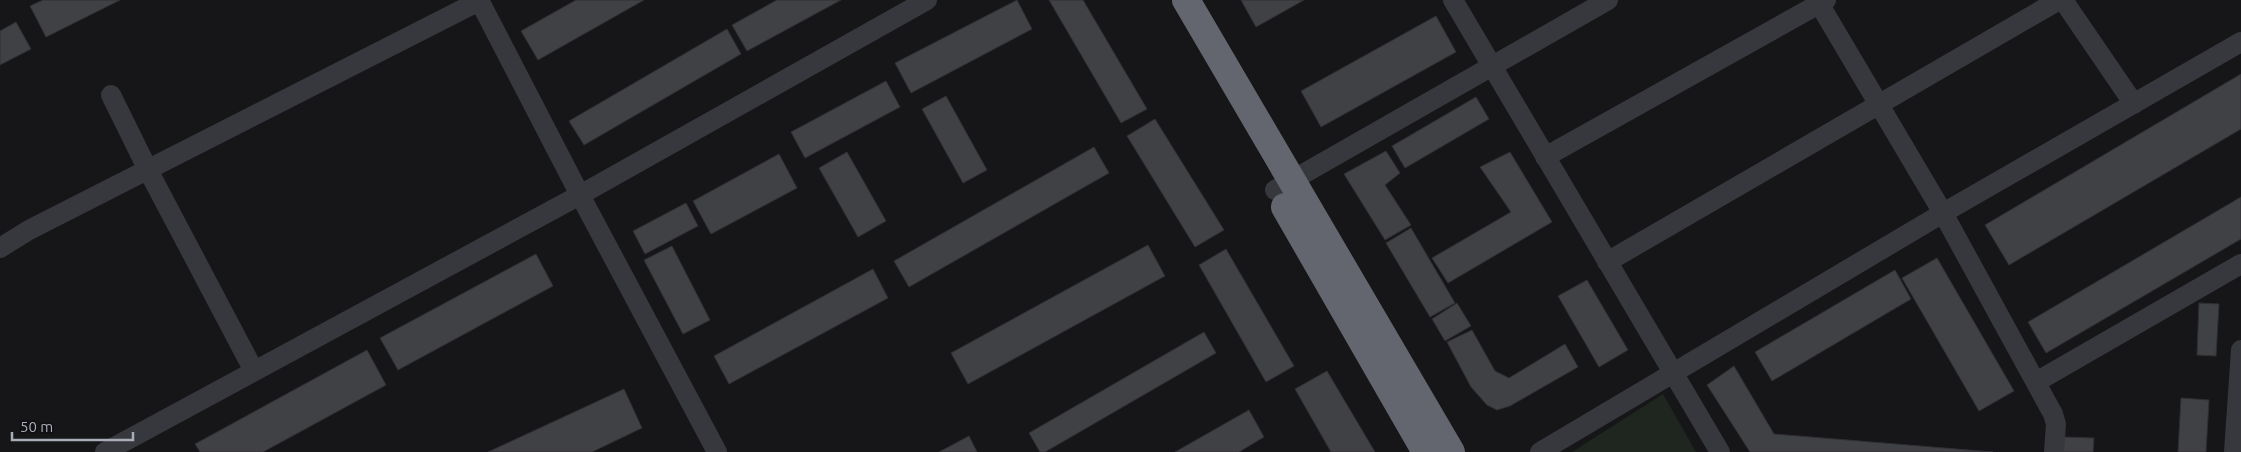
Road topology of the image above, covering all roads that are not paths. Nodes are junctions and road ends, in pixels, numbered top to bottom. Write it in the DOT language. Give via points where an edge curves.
graph roads {
  1 [pos="928,0"];
  2 [pos="1165,0"];
  3 [pos="1186,0"];
  4 [pos="1453,0"];
  5 [pos="1608,0"];
  6 [pos="2059,0"];
  7 [pos="2063,0"];
  8 [pos="479,1"];
  9 [pos="1821,1"];
  10 [pos="2241,42"];
  11 [pos="1491,67"];
  12 [pos="111,96"];
  13 [pos="1878,104"];
  14 [pos="2134,104"];
  15 [pos="1545,157"];
  16 [pos="148,170"];
  17 [pos="1283,185"];
  18 [pos="580,195"];
  19 [pos="1943,213"];
  20 [pos="0,248"];
  21 [pos="1606,262"];
  22 [pos="2241,264"];
  23 [pos="2241,350"];
  24 [pos="254,371"];
  25 [pos="1672,373"];
  26 [pos="2036,382"];
  27 [pos="105,452"];
  28 [pos="717,452"];
  29 [pos="1426,452"];
  30 [pos="1451,452"];
  31 [pos="1540,452"];
  32 [pos="1720,452"];
  33 [pos="2054,452"];
  34 [pos="2234,452"];
  1 -- 18 [label="street"];
  2 -- 17 [label="highway"];
  3 -- 17 [label="highway"];
  4 -- 11 [label="street"];
  5 -- 11 [label="street"];
  6 -- 13 [label="street"];
  7 -- 14 [label="street"];
  8 -- 16 [label="street"];
  8 -- 18 [label="street"];
  9 -- 13 [label="street"];
  9 -- 15 [label="street"];
  10 -- 14 [label="street"];
  11 -- 15 [label="street"];
  11 -- 17 [label="street"];
  12 -- 16 [label="street"];
  13 -- 19 [label="street"];
  13 -- 21 [label="street"];
  14 -- 19 [label="street"];
  15 -- 21 [label="street"];
  16 -- 20 [label="street"];
  16 -- 24 [label="street"];
  17 -- 29 [label="highway"];
  17 -- 30 [label="highway"];
  18 -- 24 [label="street"];
  18 -- 28 [label="street"];
  19 -- 25 [label="street"];
  19 -- 26 [label="street"];
  21 -- 25 [label="street"];
  22 -- 26 [label="street"];
  23 -- 34 [label="street"];
  24 -- 27 [label="street"];
  25 -- 31 [label="street"];
  25 -- 32 [label="street"];
  26 -- 33 [label="street" via="2056,424"];
}
